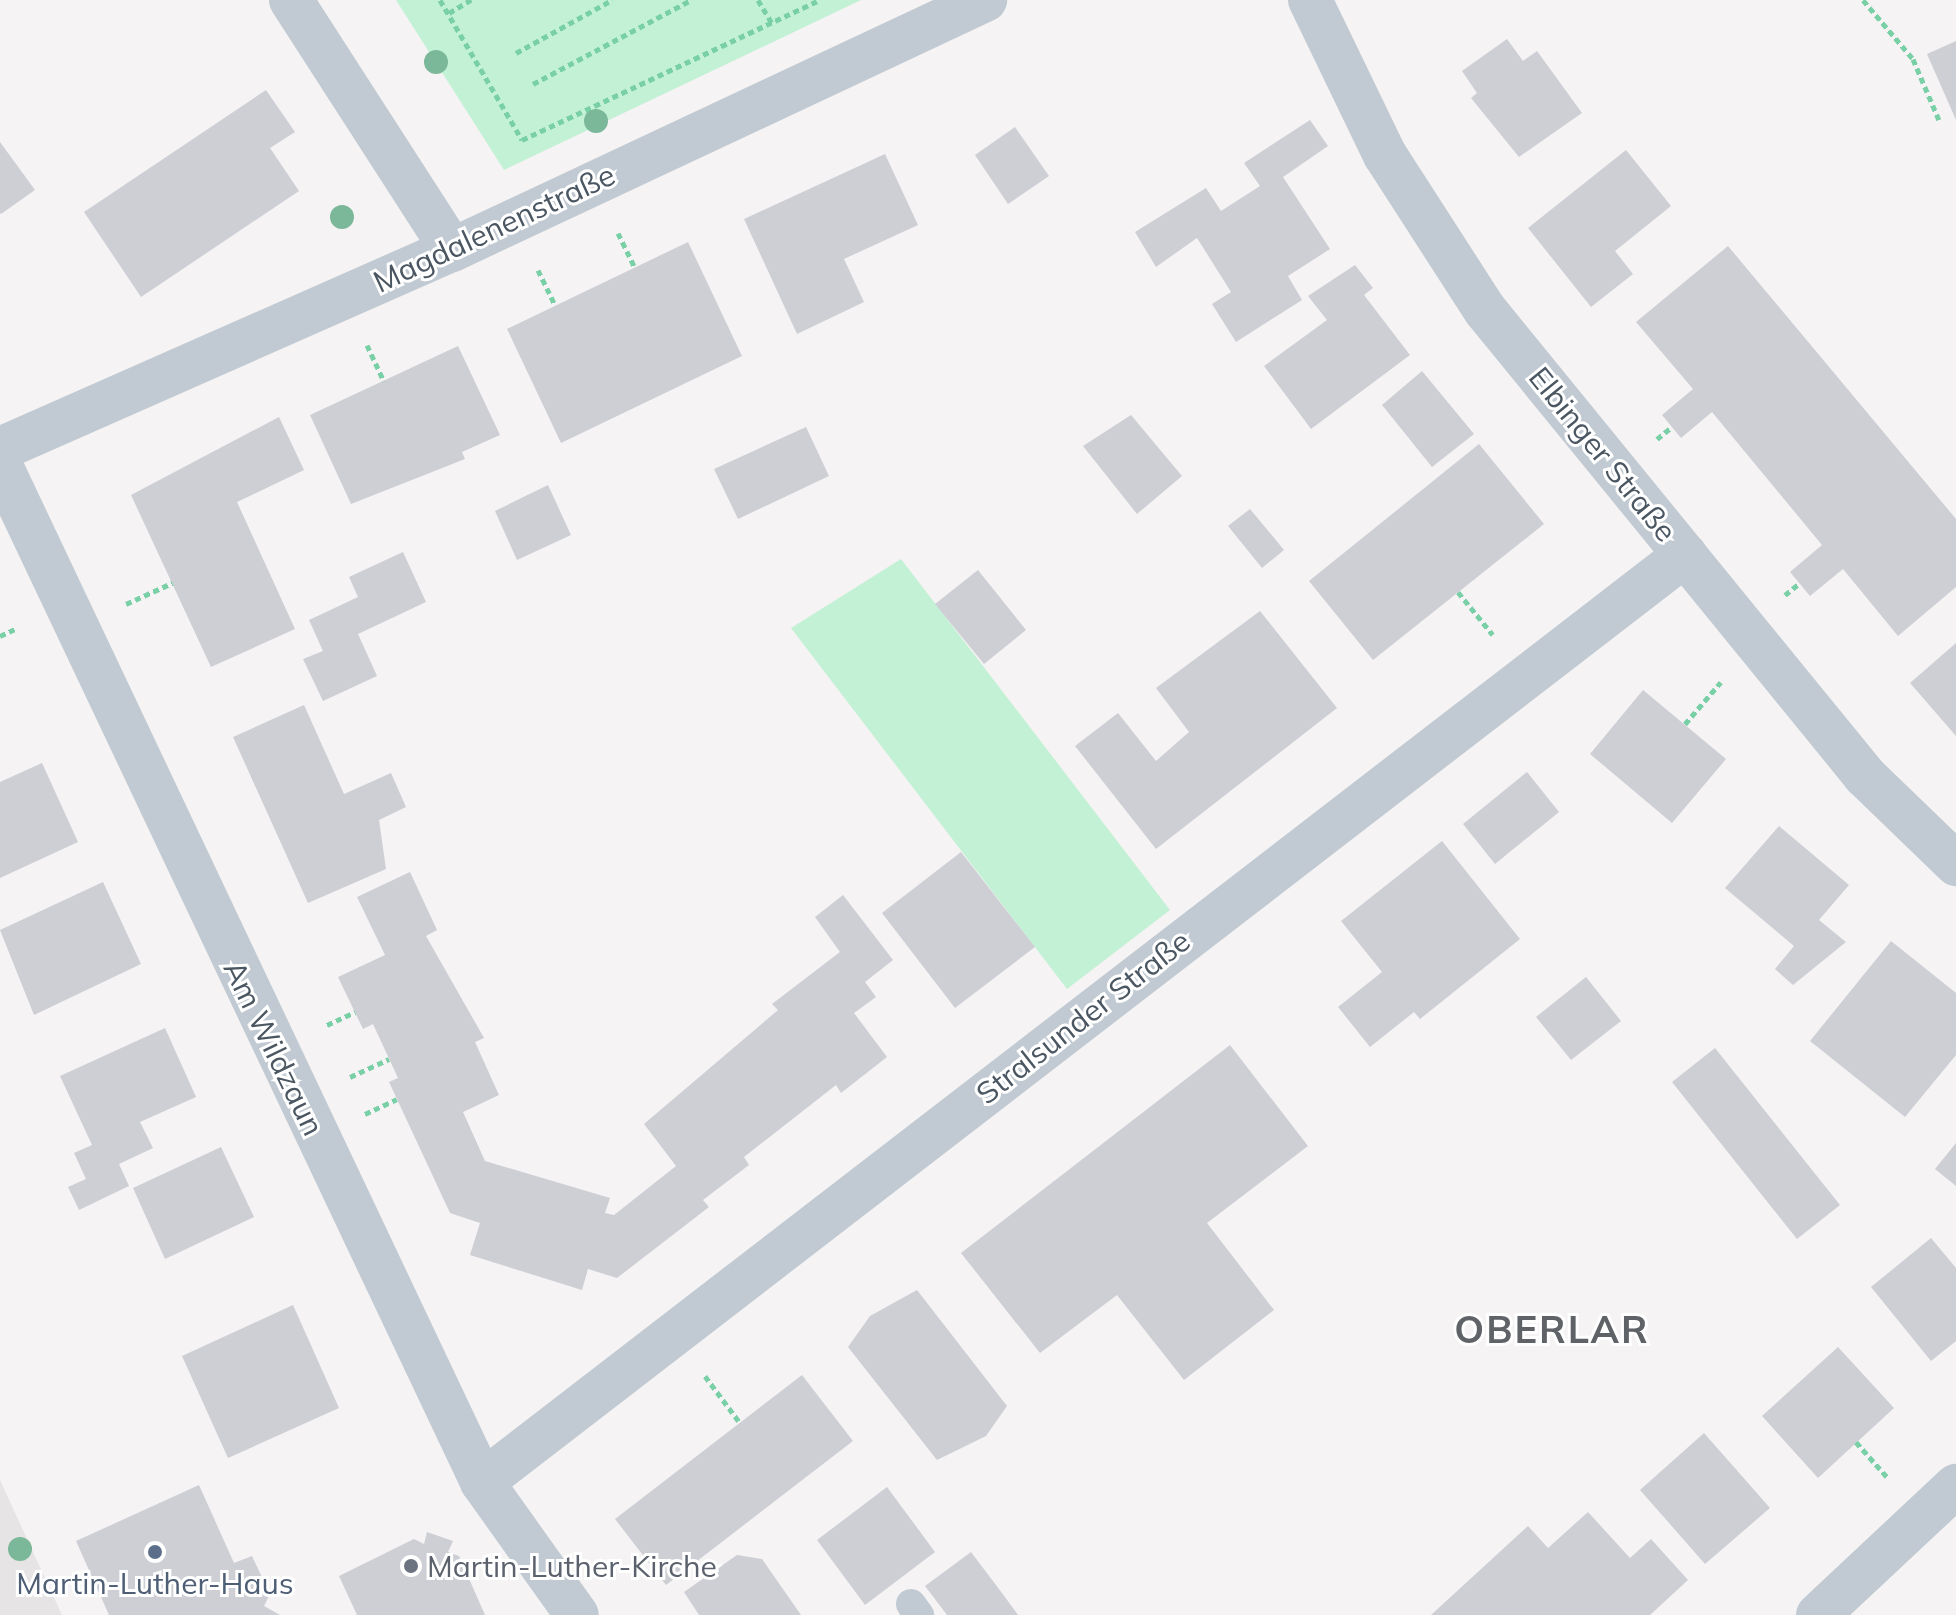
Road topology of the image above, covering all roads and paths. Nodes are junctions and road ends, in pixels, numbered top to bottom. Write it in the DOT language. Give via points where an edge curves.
graph roads {
  1 [pos="291,0"];
  2 [pos="440,0"];
  3 [pos="471,0"];
  4 [pos="612,0"];
  5 [pos="691,0"];
  6 [pos="758,0"];
  7 [pos="985,0"];
  8 [pos="1310,0"];
  9 [pos="1863,0"];
  10 [pos="817,1"];
  11 [pos="449,13"];
  12 [pos="771,22"];
  13 [pos="516,53"];
  14 [pos="533,84"];
  15 [pos="1939,120"];
  16 [pos="452,250"];
  17 [pos="0,449"];
  18 [pos="0,464"];
  19 [pos="1685,555"];
  20 [pos="1956,864"];
  21 [pos="482,1482"];
  22 [pos="1956,1486"];
  23 [pos="577,1615"];
  24 [pos="1818,1615"];
  1 -- 16 [label="street"];
  2 -- 11 [label="path"];
  3 -- 11 [label="path"];
  4 -- 13 [label="path"];
  5 -- 14 [label="path"];
  6 -- 12 [label="path"];
  7 -- 16 [label="street, Magdalenenstraße"];
  8 -- 19 [label="street, Elbinger Straße" via="1428,231"];
  9 -- 15 [label="path" via="1913,59"];
  10 -- 12 [label="path"];
  11 -- 12 [label="path" via="522,140"];
  16 -- 17 [label="street, Magdalenenstraße"];
  18 -- 21 [label="street, Am Wildzaun"];
  19 -- 20 [label="street, Elbinger Straße" via="1865,776"];
  19 -- 21 [label="street, Stralsunder Straße"];
  21 -- 23 [label="street, Am Wildzaun"];
  22 -- 24 [label="street"];
}
